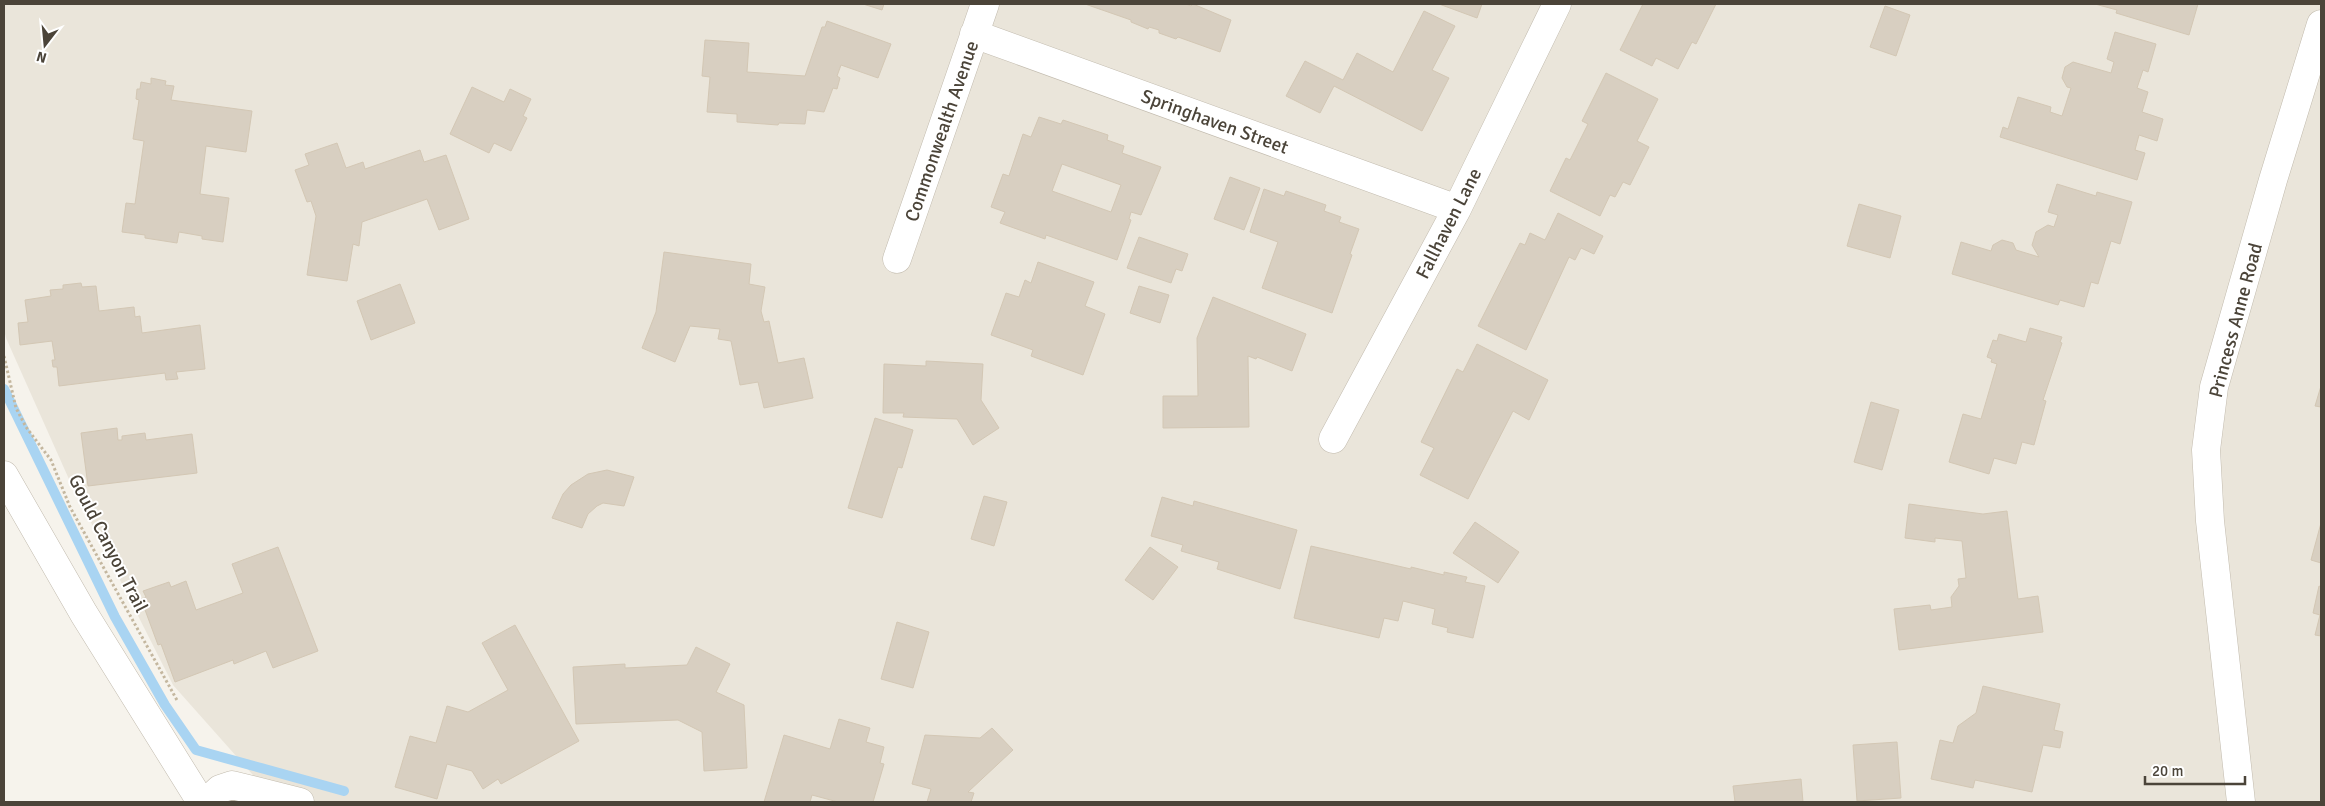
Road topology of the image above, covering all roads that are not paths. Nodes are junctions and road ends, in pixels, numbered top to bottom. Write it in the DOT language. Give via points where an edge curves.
graph roads {
  1 [pos="985,4"];
  2 [pos="1557,4"];
  3 [pos="2321,24"];
  4 [pos="974,34"];
  5 [pos="1457,209"];
  6 [pos="897,259"];
  7 [pos="1333,439"];
  8 [pos="4,474"];
  9 [pos="201,802"];
  10 [pos="206,802"];
  11 [pos="300,802"];
  12 [pos="2241,802"];
  1 -- 4 [label="street, Commonwealth Avenue"];
  2 -- 5 [label="street, Fallhaven Lane"];
  3 -- 12 [label="street, Princess Anne Road" via="2214,388 2206,450 2210,521"];
  4 -- 5 [label="street, Springhaven Street"];
  4 -- 6 [label="street, Commonwealth Avenue"];
  5 -- 7 [label="street, Fallhaven Lane"];
  8 -- 9 [label="street" via="84,614"];
  10 -- 11 [label="street" via="220,789 232,785"];
}
